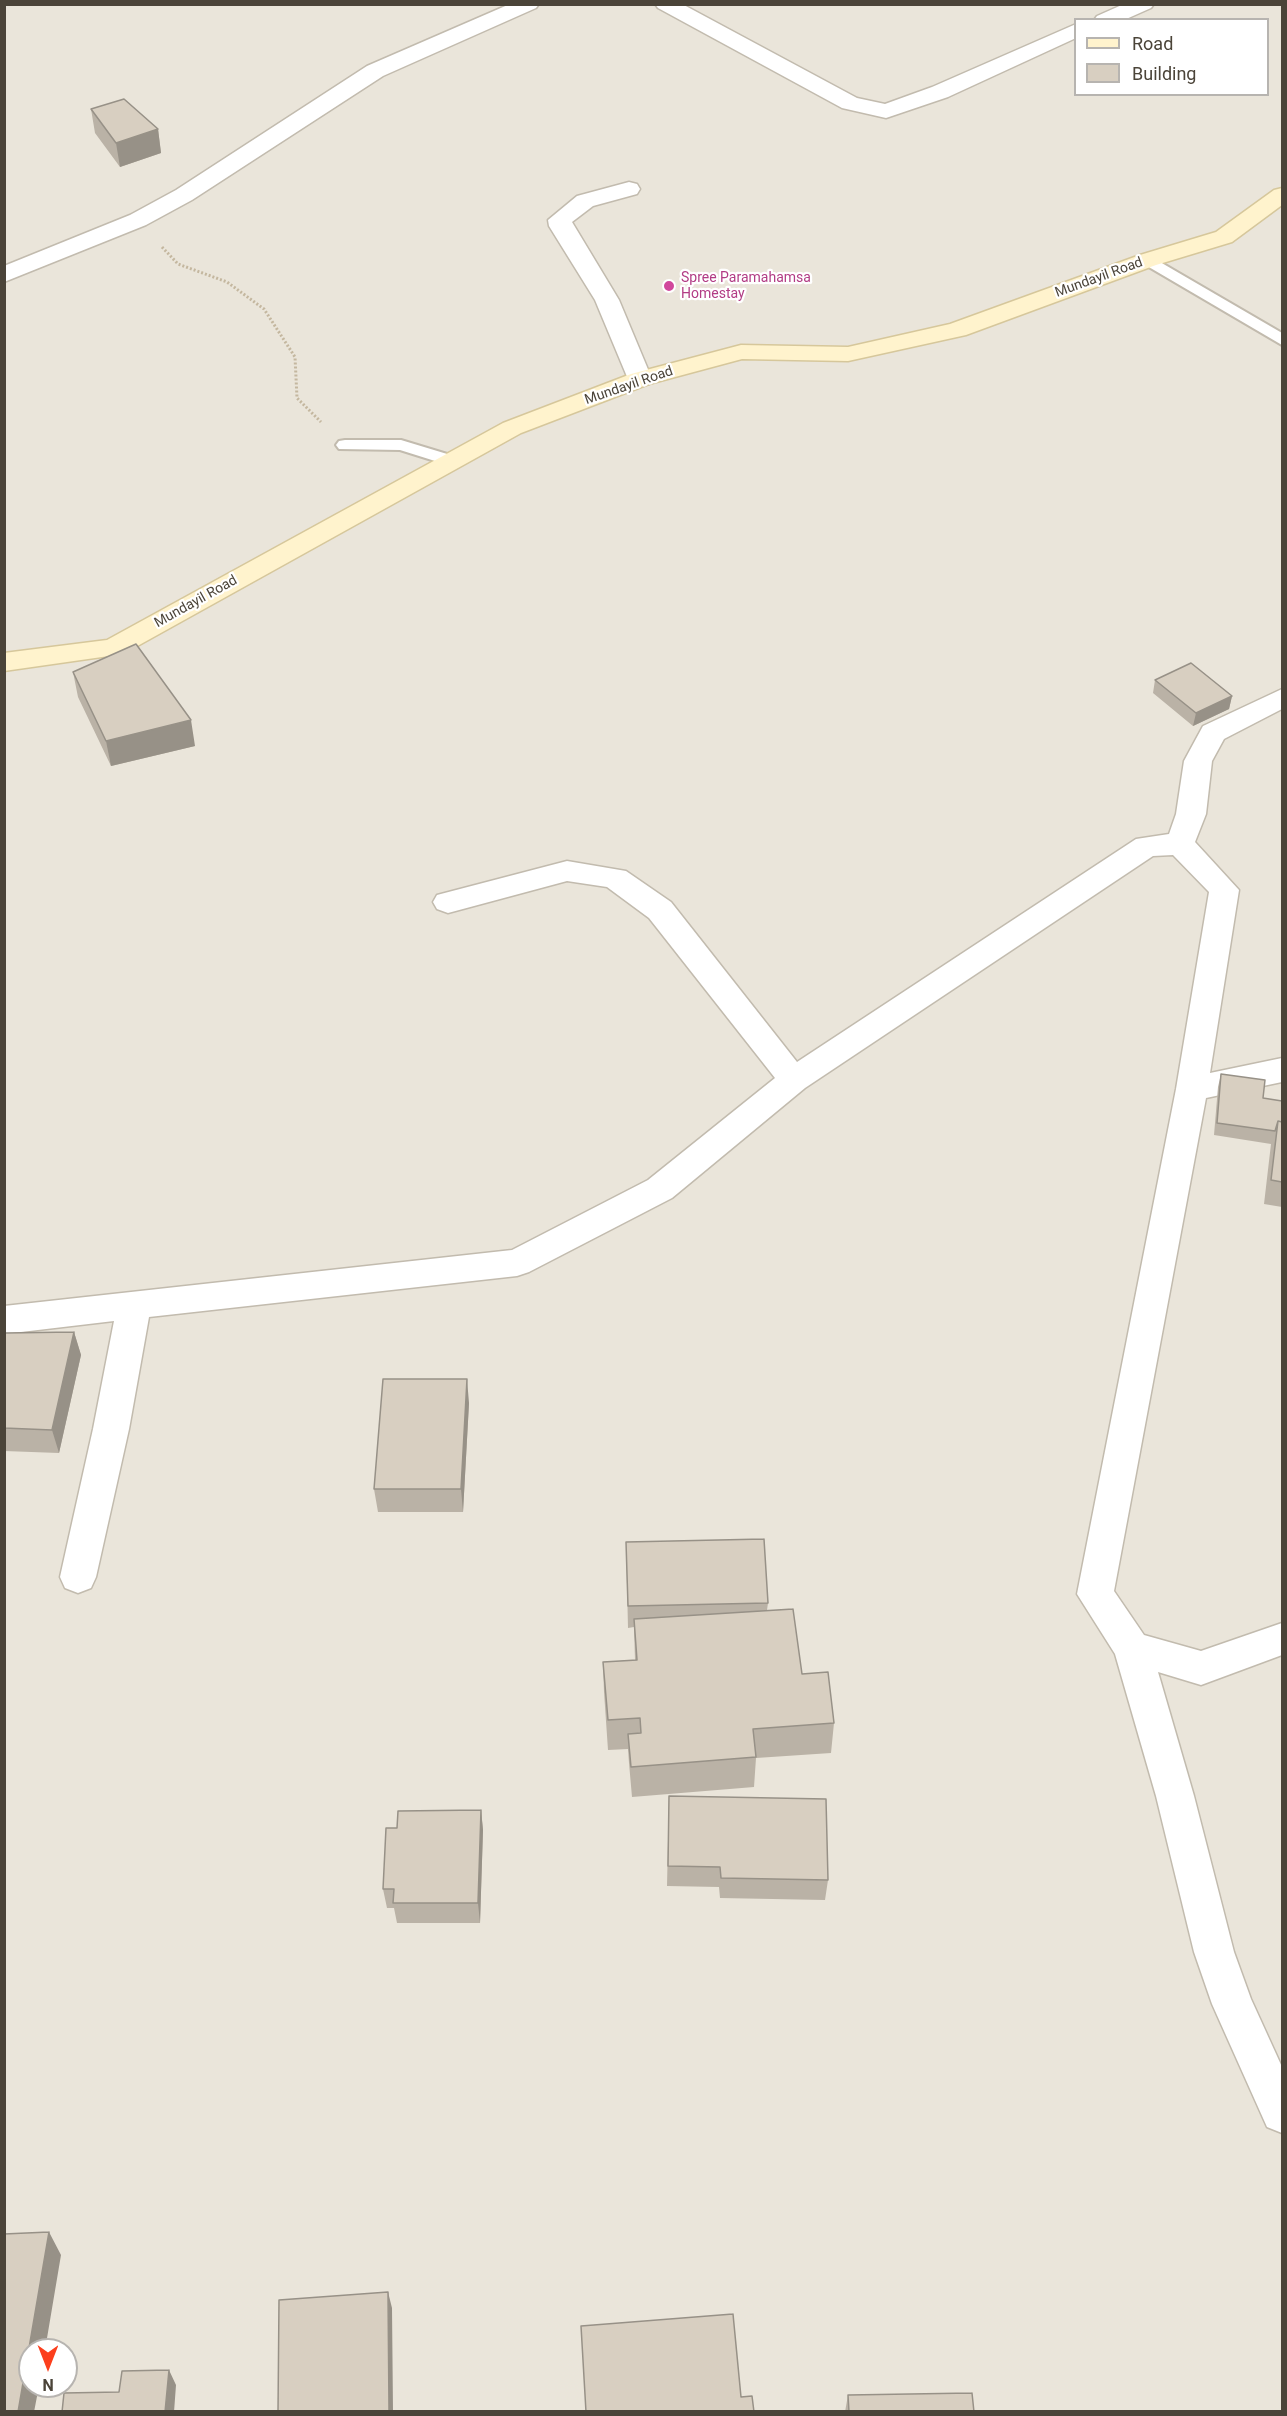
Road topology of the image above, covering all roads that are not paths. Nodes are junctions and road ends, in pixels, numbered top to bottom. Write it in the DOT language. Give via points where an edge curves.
graph roads {
  1 [pos="529,4"];
  2 [pos="665,4"];
  3 [pos="1144,4"];
  4 [pos="1109,18"];
  5 [pos="1074,31"];
  6 [pos="628,189"];
  7 [pos="1282,195"];
  8 [pos="1148,260"];
  9 [pos="4,275"];
  10 [pos="1282,340"];
  11 [pos="640,379"];
  12 [pos="345,446"];
  13 [pos="451,461"];
  14 [pos="4,662"];
  15 [pos="1282,698"];
  16 [pos="1180,844"];
  17 [pos="448,902"];
  18 [pos="1282,1070"];
  19 [pos="794,1080"];
  20 [pos="1192,1089"];
  21 [pos="134,1306"];
  22 [pos="4,1320"];
  23 [pos="78,1577"];
  24 [pos="1282,1639"];
  25 [pos="1132,1648"];
  26 [pos="1282,2112"];
  1 -- 9 [label="street" via="375,71 184,195 138,220"];
  2 -- 5 [label="street" via="850,103 886,111 940,92"];
  3 -- 4 [label="street"];
  6 -- 11 [label="street" via="585,201 560,220 607,300"];
  7 -- 8 [label="main road, Mundayil Road" via="1224,237"];
  8 -- 10 [label="lane"];
  8 -- 11 [label="main road, Mundayil Road" via="957,330 848,354 741,352"];
  11 -- 13 [label="main road, Mundayil Road" via="512,428"];
  12 -- 13 [label="lane" via="401,446"];
  13 -- 14 [label="main road, Mundayil Road" via="113,648"];
  15 -- 16 [label="street" via="1213,733 1198,761 1191,814"];
  16 -- 19 [label="street" via="1146,846"];
  16 -- 20 [label="street" via="1224,890"];
  17 -- 19 [label="street" via="567,870 615,878 660,910"];
  18 -- 20 [label="street"];
  19 -- 21 [label="street" via="660,1189 517,1263"];
  20 -- 25 [label="street" via="1095,1594"];
  21 -- 22 [label="street"];
  21 -- 23 [label="street"];
  24 -- 25 [label="street" via="1201,1668"];
  25 -- 26 [label="street" via="1214,1952 1232,2004"];
}
